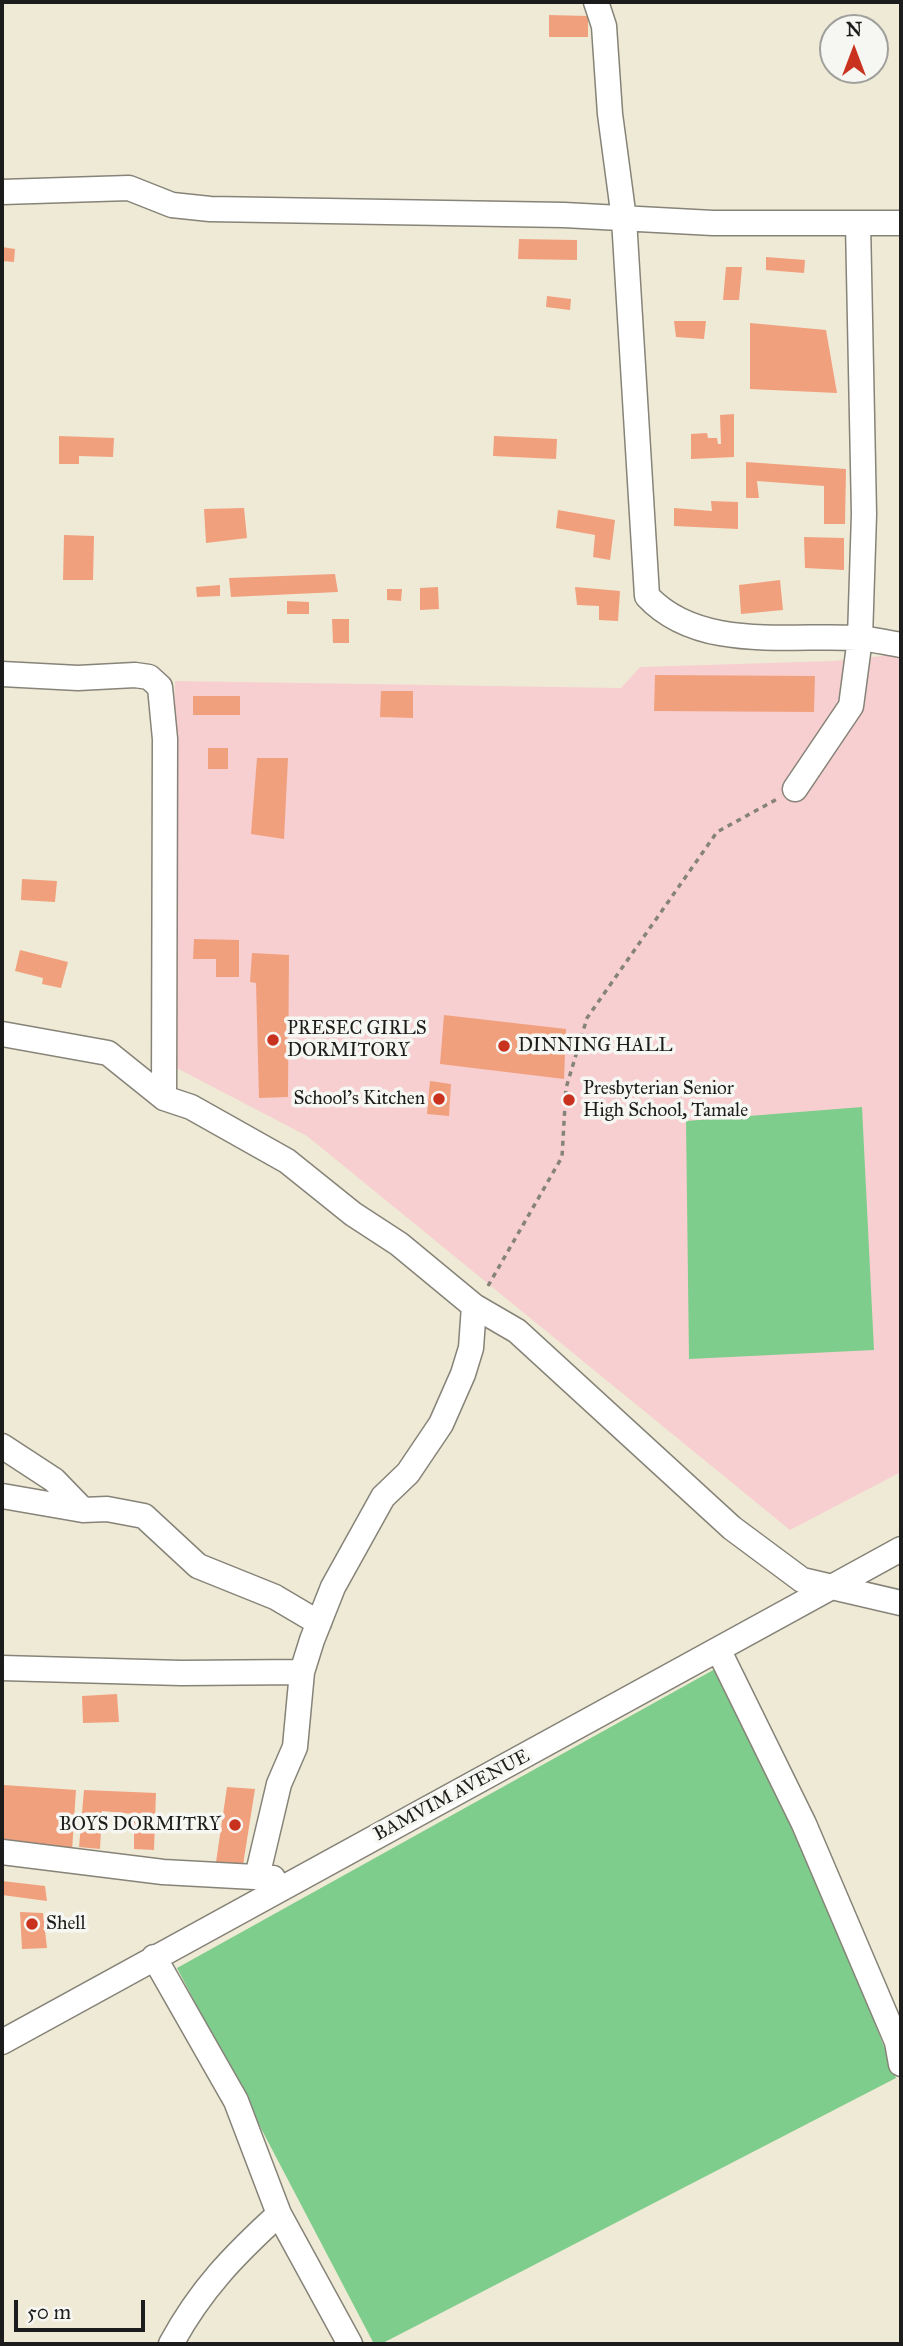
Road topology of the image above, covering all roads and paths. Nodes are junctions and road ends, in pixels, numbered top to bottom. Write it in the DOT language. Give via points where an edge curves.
graph roads {
  1 [pos="596,2"];
  2 [pos="2,192"];
  3 [pos="624,219"];
  4 [pos="858,223"];
  5 [pos="901,223"];
  6 [pos="860,638"];
  7 [pos="901,645"];
  8 [pos="2,674"];
  9 [pos="794,789"];
  10 [pos="2,1034"];
  11 [pos="164,1098"];
  12 [pos="481,1296"];
  13 [pos="2,1446"];
  14 [pos="2,1496"];
  15 [pos="83,1510"];
  16 [pos="901,1549"];
  17 [pos="832,1588"];
  18 [pos="901,1603"];
  19 [pos="318,1623"];
  20 [pos="719,1651"];
  21 [pos="2,1668"];
  22 [pos="302,1672"];
  23 [pos="2,1852"];
  24 [pos="257,1877"];
  25 [pos="296,1880"];
  26 [pos="154,1957"];
  27 [pos="2,2042"];
  28 [pos="901,2064"];
  29 [pos="279,2214"];
  30 [pos="172,2344"];
  31 [pos="350,2344"];
  1 -- 3 [label="street" via="604,26"];
  2 -- 3 [label="street" via="129,188 172,205 209,209"];
  3 -- 4 [label="street"];
  3 -- 6 [label="street" via="646,596 682,622 735,635"];
  4 -- 5 [label="street"];
  4 -- 6 [label="street" via="864,514"];
  6 -- 7 [label="street"];
  6 -- 9 [label="street" via="850,706"];
  8 -- 11 [label="street" via="135,675 149,677 160,687 165,739"];
  9 -- 12 [label="path" via="717,832 587,1018 566,1088 562,1157"];
  10 -- 11 [label="street" via="108,1053"];
  11 -- 12 [label="street" via="191,1107 287,1161 353,1214"];
  12 -- 17 [label="street" via="750,1544 802,1580"];
  12 -- 19 [label="street" via="463,1374 441,1424 408,1473 383,1497"];
  13 -- 15 [label="street" via="54,1480"];
  14 -- 15 [label="street"];
  15 -- 19 [label="street" via="144,1516 198,1566 264,1592"];
  16 -- 17 [label="street, BAMVIM AVENUE"];
  17 -- 18 [label="street"];
  17 -- 20 [label="street, BAMVIM AVENUE"];
  19 -- 22 [label="street"];
  20 -- 25 [label="street, BAMVIM AVENUE"];
  20 -- 28 [label="street" via="804,1824 897,2042"];
  21 -- 22 [label="street"];
  22 -- 24 [label="street" via="295,1746 279,1784"];
  23 -- 24 [label="street" via="163,1872"];
  24 -- 25 [label="street"];
  25 -- 26 [label="street, BAMVIM AVENUE"];
  26 -- 27 [label="street, BAMVIM AVENUE"];
  26 -- 29 [label="street" via="236,2101"];
  29 -- 30 [label="street" via="191,2306"];
  29 -- 31 [label="street"];
}
